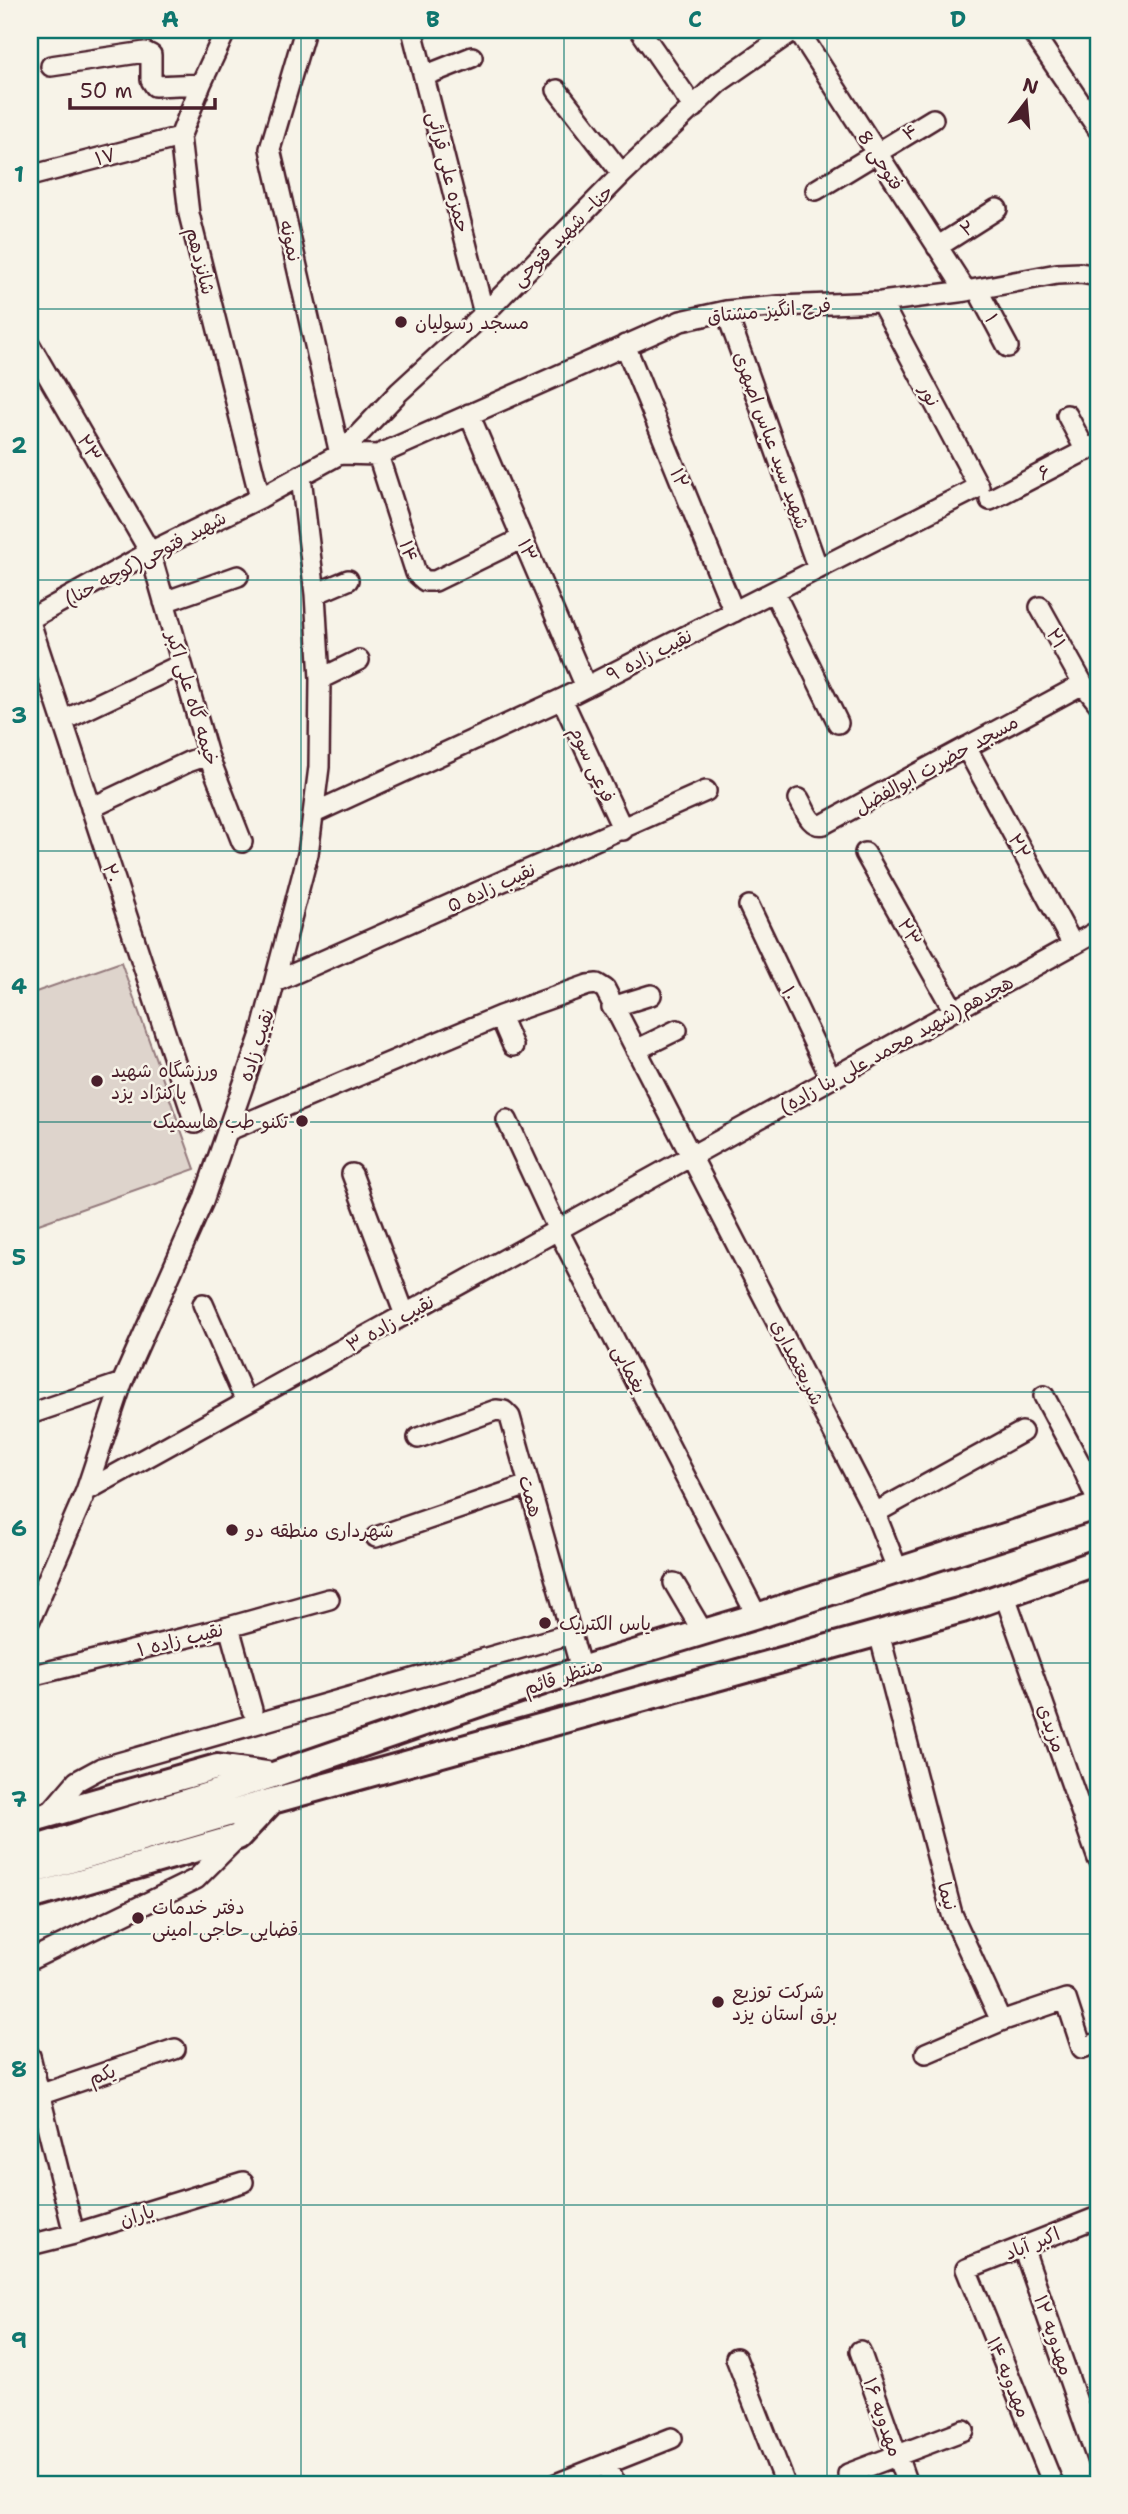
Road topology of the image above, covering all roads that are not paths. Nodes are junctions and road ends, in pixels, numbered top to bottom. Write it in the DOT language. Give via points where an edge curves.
graph roads {
  1 [pos="226,30"];
  2 [pos="320,30"];
  3 [pos="412,30"];
  4 [pos="640,30"];
  5 [pos="796,30"];
  6 [pos="1031,30"];
  7 [pos="303,35"];
  8 [pos="472,57"];
  9 [pos="51,66"];
  10 [pos="424,76"];
  11 [pos="201,83"];
  12 [pos="557,90"];
  13 [pos="694,108"];
  14 [pos="933,119"];
  15 [pos="1098,129"];
  16 [pos="180,137"];
  17 [pos="876,152"];
  18 [pos="622,174"];
  19 [pos="30,176"];
  20 [pos="816,190"];
  21 [pos="998,209"];
  22 [pos="937,247"];
  23 [pos="1098,276"];
  24 [pos="971,290"];
  25 [pos="881,302"];
  26 [pos="726,311"];
  27 [pos="484,314"];
  28 [pos="30,345"];
  29 [pos="625,345"];
  30 [pos="1008,347"];
  31 [pos="469,414"];
  32 [pos="1068,415"];
  33 [pos="1092,447"];
  34 [pos="340,454"];
  35 [pos="377,455"];
  36 [pos="301,477"];
  37 [pos="984,494"];
  38 [pos="260,498"];
  39 [pos="523,538"];
  40 [pos="150,552"];
  41 [pos="818,569"];
  42 [pos="238,576"];
  43 [pos="348,580"];
  44 [pos="774,592"];
  45 [pos="315,594"];
  46 [pos="164,603"];
  47 [pos="1040,607"];
  48 [pos="734,611"];
  49 [pos="30,621"];
  50 [pos="359,660"];
  51 [pos="182,664"];
  52 [pos="320,679"];
  53 [pos="586,687"];
  54 [pos="1094,695"];
  55 [pos="562,699"];
  56 [pos="62,721"];
  57 [pos="838,723"];
  58 [pos="966,747"];
  59 [pos="208,755"];
  60 [pos="706,791"];
  61 [pos="799,799"];
  62 [pos="91,807"];
  63 [pos="314,813"];
  64 [pos="623,830"];
  65 [pos="242,842"];
  66 [pos="865,853"];
  67 [pos="749,906"];
  68 [pos="1098,931"];
  69 [pos="1073,945"];
  70 [pos="275,982"];
  71 [pos="651,995"];
  72 [pos="612,1007"];
  73 [pos="954,1011"];
  74 [pos="499,1016"];
  75 [pos="677,1030"];
  76 [pos="513,1046"];
  77 [pos="636,1050"];
  78 [pos="831,1079"];
  79 [pos="507,1120"];
  80 [pos="195,1123"];
  81 [pos="227,1131"];
  82 [pos="693,1156"];
  83 [pos="352,1174"];
  84 [pos="558,1230"];
  85 [pos="203,1304"];
  86 [pos="405,1315"];
  87 [pos="122,1383"];
  88 [pos="1044,1396"];
  89 [pos="246,1402"];
  90 [pos="30,1413"];
  91 [pos="1022,1432"];
  92 [pos="418,1438"];
  93 [pos="528,1485"];
  94 [pos="86,1491"];
  95 [pos="1098,1504"];
  96 [pos="875,1513"];
  97 [pos="376,1537"];
  98 [pos="1098,1562"];
  99 [pos="898,1571"];
  100 [pos="674,1583"];
  101 [pos="1005,1596"];
  102 [pos="329,1599"];
  103 [pos="757,1616"];
  104 [pos="30,1620"];
  105 [pos="229,1627"];
  106 [pos="703,1632"];
  107 [pos="879,1633"];
  108 [pos="570,1634"];
  109 [pos="581,1669"];
  110 [pos="30,1676"];
  111 [pos="253,1710"];
  112 [pos="273,1775"];
  113 [pos="272,1801"];
  114 [pos="38,1818"];
  115 [pos="238,1837"];
  116 [pos="30,1850"];
  117 [pos="1098,1859"];
  118 [pos="30,1872"];
  119 [pos="30,1897"];
  120 [pos="30,1960"];
  121 [pos="1001,2021"];
  122 [pos="1098,2043"];
  123 [pos="175,2049"];
  124 [pos="926,2053"];
  125 [pos="30,2056"];
  126 [pos="35,2097"];
  127 [pos="243,2182"];
  128 [pos="1098,2217"];
  129 [pos="74,2234"];
  130 [pos="30,2245"];
  131 [pos="1023,2247"];
  132 [pos="966,2269"];
  133 [pos="860,2351"];
  134 [pos="736,2358"];
  135 [pos="964,2430"];
  136 [pos="672,2438"];
  137 [pos="897,2455"];
  138 [pos="1098,2462"];
  139 [pos="607,2464"];
  140 [pos="848,2474"];
  141 [pos="556,2484"];
  142 [pos="615,2484"];
  143 [pos="785,2484"];
  144 [pos="907,2484"];
  145 [pos="1053,2484"];
  1 -- 11 [label="street, شانزدهم"];
  2 -- 7 [label="street"];
  3 -- 10 [label="street, حمزه علی قرائی"];
  4 -- 13 [label="street"];
  5 -- 13 [label="street, حنا- شهید فتوحی" via="718,83"];
  5 -- 17 [label="street, فتوحی 8"];
  6 -- 15 [label="street"];
  7 -- 34 [label="street, نمونه" via="270,149"];
  8 -- 10 [label="street"];
  9 -- 11 [label="street" via="145,52 151,55 155,86"];
  10 -- 27 [label="street, حمزه علی قرائی"];
  11 -- 16 [label="street, شانزدهم"];
  12 -- 18 [label="street"];
  13 -- 18 [label="street, حنا- شهید فتوحی"];
  14 -- 17 [label="street, ۴"];
  16 -- 19 [label="street, ۱۷"];
  16 -- 38 [label="street, شانزدهم" via="189,214"];
  17 -- 20 [label="street, ۴"];
  17 -- 22 [label="street, فتوحی 8"];
  18 -- 27 [label="street, حنا- شهید فتوحی"];
  21 -- 22 [label="street, ۲"];
  22 -- 24 [label="street, فتوحی 8"];
  23 -- 24 [label="street, فرح انگیز مشتاق" via="1057,274"];
  24 -- 25 [label="street, فرح انگیز مشتاق"];
  24 -- 30 [label="street, ۱"];
  25 -- 26 [label="street, فرح انگیز مشتاق"];
  25 -- 37 [label="street, نور"];
  26 -- 29 [label="street, فرح انگیز مشتاق" via="681,321"];
  26 -- 41 [label="street, شهید سید عباس اصهری"];
  27 -- 34 [label="street, حنا- شهید فتوحی"];
  28 -- 40 [label="street, ۲۳"];
  29 -- 31 [label="street, فرح انگیز مشتاق"];
  29 -- 48 [label="street, ۱۲"];
  31 -- 35 [label="street, فرح انگیز مشتاق"];
  31 -- 39 [label="street, ۱۳"];
  32 -- 33 [label="street"];
  33 -- 37 [label="street, ۶"];
  34 -- 35 [label="street, فرح انگیز مشتاق"];
  34 -- 36 [label="street, حنا- شهید فتوحی"];
  35 -- 39 [label="street, ۱۴" via="416,573 425,581 435,581"];
  36 -- 38 [label="street, (کوچه حنا)شهید فتوحی"];
  36 -- 45 [label="street, نقیب زاده"];
  37 -- 41 [label="street, نقیب زاده ۹"];
  38 -- 40 [label="street, (کوچه حنا)شهید فتوحی"];
  39 -- 53 [label="street, ۱۳"];
  40 -- 46 [label="street, خیمه گاه علی اکبر"];
  40 -- 49 [label="street, (کوچه حنا)شهید فتوحی"];
  41 -- 44 [label="street, نقیب زاده ۹"];
  42 -- 46 [label="street"];
  43 -- 45 [label="street"];
  44 -- 48 [label="street, نقیب زاده ۹"];
  44 -- 57 [label="street"];
  45 -- 52 [label="street, نقیب زاده"];
  46 -- 51 [label="street, خیمه گاه علی اکبر"];
  47 -- 54 [label="street, ۲۱"];
  48 -- 53 [label="street, نقیب زاده ۹"];
  49 -- 56 [label="street, ۲۰"];
  50 -- 52 [label="street"];
  51 -- 56 [label="street"];
  51 -- 59 [label="street, خیمه گاه علی اکبر"];
  52 -- 63 [label="street, نقیب زاده"];
  53 -- 55 [label="street, نقیب زاده ۹"];
  54 -- 58 [label="street, مسجد حضرت ابوالفضل"];
  55 -- 63 [label="street, نقیب زاده ۹"];
  55 -- 64 [label="street, فرعی سوم"];
  56 -- 62 [label="street, ۲۰"];
  58 -- 61 [label="street, مسجد حضرت ابوالفضل" via="819,826"];
  58 -- 69 [label="street, ۲۲"];
  59 -- 62 [label="street"];
  59 -- 65 [label="street, خیمه گاه علی اکبر"];
  60 -- 64 [label="street, نقیب زاده ۵"];
  62 -- 80 [label="street, ۲۰"];
  63 -- 70 [label="street, نقیب زاده"];
  64 -- 70 [label="street, نقیب زاده ۵"];
  66 -- 73 [label="street, ۲۳"];
  67 -- 78 [label="street, ۱۰"];
  68 -- 69 [label="street, هجدهم(شهید محمد علی بنا زاده)"];
  69 -- 73 [label="street, هجدهم(شهید محمد علی بنا زاده)"];
  70 -- 81 [label="street, نقیب زاده"];
  71 -- 72 [label="street"];
  72 -- 74 [label="street, شریعتمداری" via="605,989 597,984"];
  72 -- 77 [label="street, شریعتمداری"];
  73 -- 78 [label="street, هجدهم(شهید محمد علی بنا زاده)"];
  74 -- 76 [label="street"];
  74 -- 81 [label="street"];
  75 -- 77 [label="street"];
  77 -- 82 [label="street, شریعتمداری"];
  78 -- 82 [label="street, هجدهم(شهید محمد علی بنا زاده)"];
  79 -- 84 [label="street, یغمایی"];
  81 -- 87 [label="street, نقیب زاده" via="203,1201"];
  82 -- 84 [label="street, نقیب زاده ۳"];
  82 -- 96 [label="street, شریعتمداری"];
  83 -- 86 [label="street"];
  84 -- 86 [label="street, نقیب زاده ۳"];
  84 -- 103 [label="street, یغمایی"];
  85 -- 89 [label="street"];
  86 -- 89 [label="street, نقیب زاده ۳"];
  87 -- 90 [label="street"];
  87 -- 94 [label="street, نقیب زاده"];
  88 -- 95 [label="street"];
  89 -- 94 [label="street, نقیب زاده ۳"];
  91 -- 96 [label="street"];
  92 -- 93 [label="street, همت" via="504,1411 510,1417"];
  93 -- 97 [label="street"];
  93 -- 108 [label="street, همت"];
  94 -- 104 [label="street, نقیب زاده"];
  95 -- 99 [label="main road, منتظر قائم"];
  96 -- 99 [label="street, شریعتمداری"];
  98 -- 101 [label="main road"];
  99 -- 103 [label="main road, منتظر قائم"];
  100 -- 106 [label="street"];
  101 -- 107 [label="main road"];
  101 -- 117 [label="street, مزیدی"];
  102 -- 105 [label="street, نقیب زاده ۱"];
  103 -- 106 [label="main road, منتظر قائم"];
  105 -- 110 [label="street, نقیب زاده ۱"];
  105 -- 111 [label="street"];
  106 -- 109 [label="main road, منتظر قائم"];
  107 -- 113 [label="main road"];
  107 -- 121 [label="street, نیما" via="952,1914"];
  108 -- 109 [label="street, همت"];
  108 -- 114 [label="street" via="101,1768 77,1781"];
  109 -- 112 [label="main road, منتظر قائم"];
  112 -- 114 [label="main road" via="216,1768"];
  112 -- 116 [label="main road, منتظر قائم"];
  113 -- 115 [label="main road"];
  113 -- 118 [label="main road"];
  115 -- 119 [label="main road"];
  115 -- 120 [label="street" via="196,1879"];
  121 -- 122 [label="street" via="1066,1999 1082,2048"];
  121 -- 124 [label="street"];
  123 -- 126 [label="street, یکم"];
  125 -- 126 [label="street"];
  126 -- 129 [label="street"];
  127 -- 129 [label="street, باران"];
  128 -- 131 [label="street, اکبر آباد"];
  129 -- 130 [label="street, باران"];
  131 -- 132 [label="street, اکبر آباد"];
  131 -- 138 [label="street, مهدویه ۱۲"];
  132 -- 145 [label="street, مهدویه ۱۴"];
  133 -- 137 [label="street, مهدویه ۱۶"];
  134 -- 143 [label="street"];
  135 -- 137 [label="street"];
  136 -- 139 [label="street"];
  137 -- 140 [label="street"];
  137 -- 144 [label="street, مهدویه ۱۶"];
  139 -- 141 [label="street"];
  139 -- 142 [label="street"];
}
